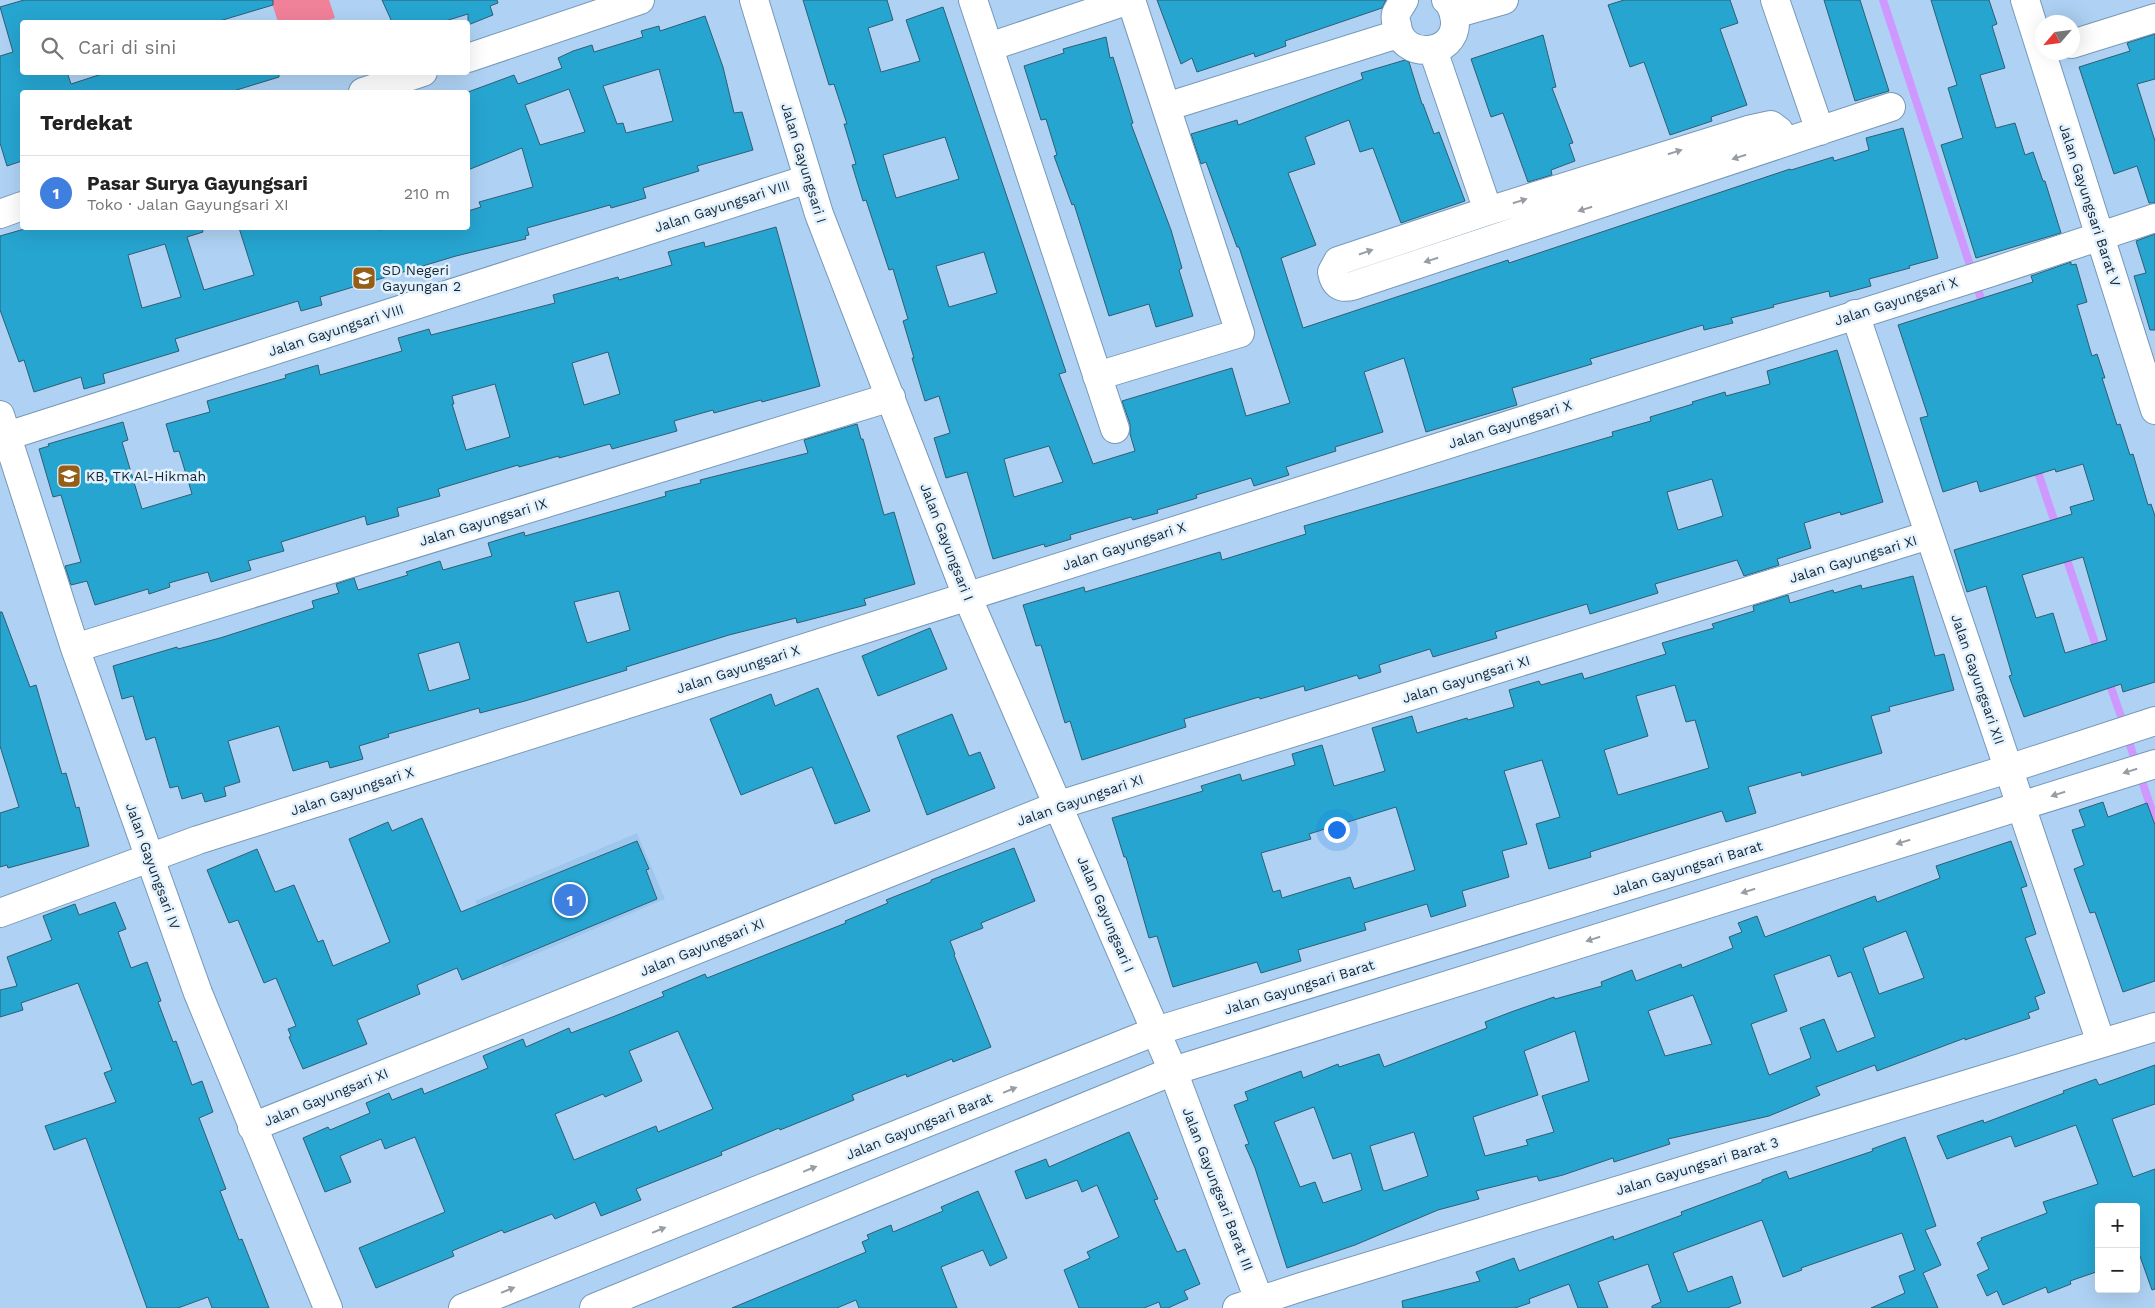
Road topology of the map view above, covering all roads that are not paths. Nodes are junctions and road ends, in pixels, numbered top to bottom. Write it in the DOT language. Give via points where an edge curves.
graph roads {
  1 [pos="640,0"];
  2 [pos="754,0"];
  3 [pos="973,0"];
  4 [pos="1130,0"];
  5 [pos="1404,0"];
  6 [pos="1504,0"];
  7 [pos="1776,0"];
  8 [pos="2025,0"];
  9 [pos="1450,7"];
  10 [pos="2155,18"];
  11 [pos="2035,29"];
  12 [pos="1398,34"];
  13 [pos="2080,41"];
  14 [pos="988,47"];
  15 [pos="1433,50"];
  16 [pos="470,57"];
  17 [pos="2045,60"];
  18 [pos="414,75"];
  19 [pos="369,90"];
  20 [pos="1166,106"];
  21 [pos="1891,107"];
  22 [pos="1820,132"];
  23 [pos="1785,142"];
  24 [pos="808,179"];
  25 [pos="20,207"];
  26 [pos="1488,211"];
  27 [pos="0,214"];
  28 [pos="2155,218"];
  29 [pos="2100,236"];
  30 [pos="1855,314"];
  31 [pos="1097,376"];
  32 [pos="891,397"];
  33 [pos="2155,410"];
  34 [pos="4,426"];
  35 [pos="1115,428"];
  36 [pos="1929,535"];
  37 [pos="968,596"];
  38 [pos="75,648"];
  39 [pos="2153,722"];
  40 [pos="2155,764"];
  41 [pos="2008,769"];
  42 [pos="1059,805"];
  43 [pos="2020,806"];
  44 [pos="149,857"];
  45 [pos="0,913"];
  46 [pos="2155,1027"];
  47 [pos="1156,1031"];
  48 [pos="2101,1043"];
  49 [pos="1173,1071"];
  50 [pos="252,1127"];
  51 [pos="1250,1306"];
  52 [pos="328,1308"];
  53 [pos="463,1308"];
  54 [pos="594,1308"];
  1 -- 16 [label="street"];
  2 -- 24 [label="street, Jalan Gayungsari I"];
  3 -- 14 [label="street"];
  4 -- 14 [label="street"];
  4 -- 20 [label="street"];
  5 -- 12 [label="street" via="1396,15"];
  6 -- 9 [label="street"];
  7 -- 22 [label="street"];
  8 -- 11 [label="street, Jalan Gayungsari Barat V"];
  9 -- 15 [label="street" via="1455,26 1443,45"];
  10 -- 13 [label="street"];
  12 -- 15 [label="street" via="1406,45 1419,50"];
  12 -- 20 [label="street"];
  14 -- 31 [label="street"];
  15 -- 26 [label="street"];
  17 -- 29 [label="street, Jalan Gayungsari Barat V"];
  18 -- 19 [label="street"];
  20 -- 31 [label="street" via="1240,333"];
  21 -- 22 [label="street"];
  22 -- 23 [label="street"];
  26 -- 23 [label="street, one-way" via="1748,130 1771,125 1779,130"];
  23 -- 26 [label="street, one-way" via="1352,286 1342,287 1333,278 1332,272 1338,261"];
  24 -- 32 [label="street, Jalan Gayungsari I"];
  24 -- 34 [label="street, Jalan Gayungsari VIII"];
  25 -- 27 [label="street"];
  28 -- 29 [label="street, Jalan Gayungsari X"];
  29 -- 30 [label="street, Jalan Gayungsari X"];
  29 -- 33 [label="street, Jalan Gayungsari Barat V"];
  30 -- 36 [label="street, Jalan Gayungsari XII"];
  30 -- 37 [label="street, Jalan Gayungsari X"];
  31 -- 35 [label="street"];
  32 -- 37 [label="street, Jalan Gayungsari I"];
  32 -- 38 [label="street, Jalan Gayungsari IX"];
  34 -- 38 [label="street, Jalan Gayungsari IV"];
  36 -- 41 [label="street, Jalan Gayungsari XII"];
  36 -- 42 [label="street, Jalan Gayungsari XI"];
  37 -- 42 [label="street, Jalan Gayungsari I"];
  37 -- 44 [label="street, Jalan Gayungsari X"];
  38 -- 44 [label="street, Jalan Gayungsari IV"];
  39 -- 41 [label="street, Jalan Gayungsari Barat"];
  40 -- 43 [label="street, one-way"];
  41 -- 43 [label="street, Jalan Gayungsari XII"];
  41 -- 47 [label="street, Jalan Gayungsari Barat"];
  42 -- 47 [label="street, Jalan Gayungsari I"];
  42 -- 50 [label="street, Jalan Gayungsari XI"];
  43 -- 48 [label="street, Jalan Gayungsari XII"];
  43 -- 49 [label="street, one-way"];
  44 -- 45 [label="street, Jalan Gayungsari X"];
  44 -- 50 [label="street, Jalan Gayungsari IV" via="198,993"];
  46 -- 48 [label="street, Jalan Gayungsari Barat 3"];
  47 -- 49 [label="street, Jalan Gayungsari I"];
  53 -- 47 [label="street, Jalan Gayungsari Barat, one-way"];
  48 -- 51 [label="street, Jalan Gayungsari Barat 3"];
  49 -- 51 [label="street, Jalan Gayungsari Barat III"];
  49 -- 54 [label="street"];
  50 -- 52 [label="street, Jalan Gayungsari IV"];
}
